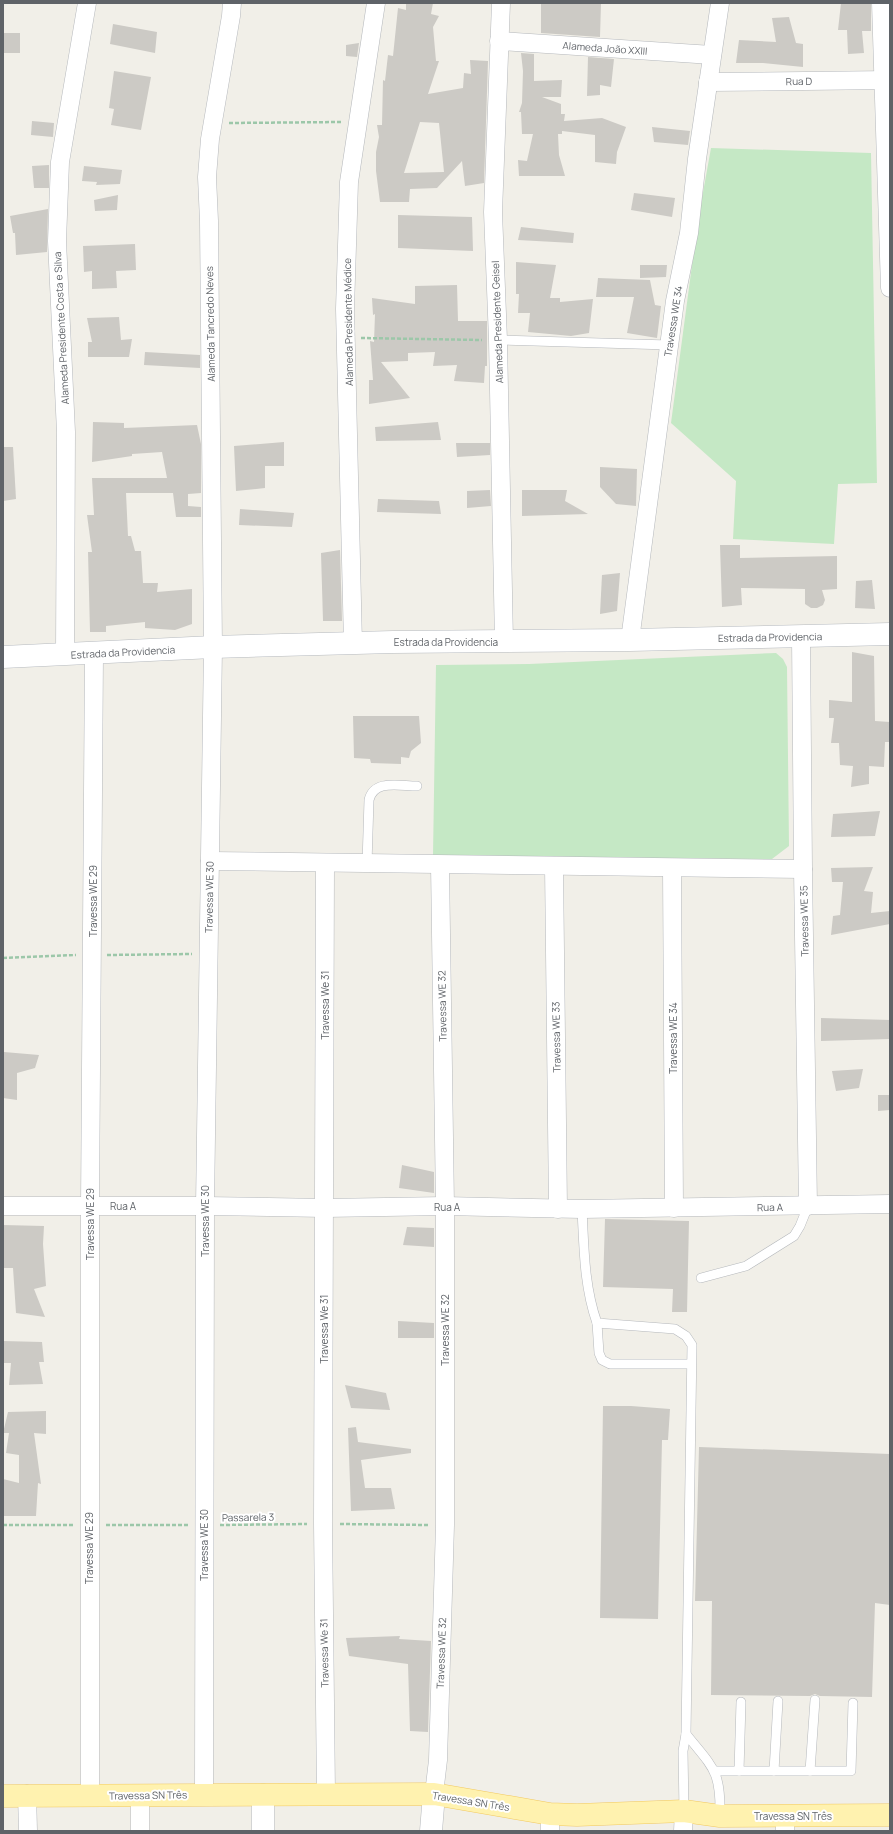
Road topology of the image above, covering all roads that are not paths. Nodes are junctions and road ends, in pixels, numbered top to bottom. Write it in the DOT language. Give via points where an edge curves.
graph roads {
  1 [pos="87,3"];
  2 [pos="232,3"];
  3 [pos="376,3"];
  4 [pos="501,3"];
  5 [pos="720,3"];
  6 [pos="881,3"];
  7 [pos="499,41"];
  8 [pos="712,55"];
  9 [pos="887,80"];
  10 [pos="708,82"];
  11 [pos="890,288"];
  12 [pos="498,340"];
  13 [pos="669,345"];
  14 [pos="890,634"];
  15 [pos="801,636"];
  16 [pos="630,640"];
  17 [pos="504,642"];
  18 [pos="353,644"];
  19 [pos="213,647"];
  20 [pos="65,654"];
  21 [pos="94,654"];
  22 [pos="3,657"];
  23 [pos="417,786"];
  24 [pos="210,861"];
  25 [pos="325,863"];
  26 [pos="367,864"];
  27 [pos="440,864"];
  28 [pos="554,866"];
  29 [pos="672,868"];
  30 [pos="803,869"];
  31 [pos="890,1204"];
  32 [pos="3,1206"];
  33 [pos="90,1206"];
  34 [pos="205,1206"];
  35 [pos="445,1206"];
  36 [pos="808,1206"];
  37 [pos="325,1208"];
  38 [pos="674,1208"];
  39 [pos="558,1209"];
  40 [pos="582,1209"];
  41 [pos="701,1278"];
  42 [pos="597,1323"];
  43 [pos="691,1364"];
  44 [pos="815,1700"];
  45 [pos="778,1701"];
  46 [pos="741,1702"];
  47 [pos="853,1703"];
  48 [pos="686,1734"];
  49 [pos="715,1771"];
  50 [pos="739,1771"];
  51 [pos="774,1771"];
  52 [pos="810,1771"];
  53 [pos="27,1794"];
  54 [pos="204,1794"];
  55 [pos="326,1794"];
  56 [pos="434,1794"];
  57 [pos="140,1795"];
  58 [pos="263,1795"];
  59 [pos="3,1796"];
  60 [pos="90,1796"];
  61 [pos="890,1815"];
  62 [pos="720,1816"];
  63 [pos="683,1821"];
  64 [pos="550,1822"];
  65 [pos="785,1824"];
  66 [pos="28,1831"];
  67 [pos="140,1831"];
  68 [pos="263,1831"];
  69 [pos="431,1831"];
  1 -- 20 [label="street, Alameda Presidente Costa e Silva" via="60,162 58,225 66,432"];
  2 -- 19 [label="street, Alameda Tancredo Neves" via="207,177"];
  3 -- 18 [label="street, Alameda Presidente Médice" via="349,182 346,337"];
  4 -- 7 [label="street, Alameda Presidente Geisel"];
  5 -- 8 [label="street, Travessa WE 34"];
  6 -- 9 [label="street"];
  7 -- 8 [label="street, Alameda João XXIII"];
  7 -- 12 [label="street, Alameda Presidente Geisel" via="493,212"];
  8 -- 10 [label="street, Travessa WE 34"];
  9 -- 10 [label="street, Rua D"];
  9 -- 11 [label="street"];
  10 -- 13 [label="street, Travessa WE 34" via="689,233"];
  12 -- 13 [label="lane"];
  12 -- 17 [label="street, Alameda Presidente Geisel"];
  13 -- 16 [label="street, Travessa WE 34"];
  14 -- 15 [label="main road, Estrada da Providencia"];
  15 -- 16 [label="main road, Estrada da Providencia"];
  15 -- 30 [label="street, Travessa WE 35"];
  16 -- 17 [label="main road, Estrada da Providencia"];
  17 -- 18 [label="main road, Estrada da Providencia"];
  18 -- 19 [label="main road, Estrada da Providencia"];
  19 -- 21 [label="main road, Estrada da Providencia"];
  19 -- 24 [label="street, Travessa WE 30"];
  20 -- 21 [label="main road, Estrada da Providencia"];
  20 -- 22 [label="main road, Estrada da Providencia"];
  21 -- 33 [label="street, Travessa WE 29"];
  23 -- 26 [label="lane" via="383,786 371,792 368,800"];
  24 -- 25 [label="street"];
  24 -- 34 [label="street, Travessa WE 30"];
  25 -- 26 [label="street"];
  25 -- 37 [label="street, Travessa We 31"];
  26 -- 27 [label="street"];
  27 -- 28 [label="street"];
  27 -- 35 [label="street, Travessa WE 32"];
  28 -- 29 [label="street"];
  28 -- 39 [label="street, Travessa WE 33"];
  29 -- 30 [label="street"];
  29 -- 38 [label="street, Travessa WE 34"];
  30 -- 36 [label="street, Travessa WE 35"];
  31 -- 36 [label="street, Rua A"];
  32 -- 33 [label="street, Rua A"];
  33 -- 34 [label="street, Rua A"];
  33 -- 60 [label="street, Travessa WE 29"];
  34 -- 37 [label="street, Rua A"];
  34 -- 54 [label="street, Travessa WE 30"];
  35 -- 37 [label="street, Rua A"];
  35 -- 39 [label="street, Rua A"];
  35 -- 56 [label="street, Travessa WE 32" via="445,1525 438,1760"];
  36 -- 38 [label="street, Rua A"];
  36 -- 41 [label="lane" via="794,1236 746,1266"];
  37 -- 55 [label="street, Travessa We 31" via="323,1523"];
  38 -- 40 [label="street, Rua A"];
  39 -- 40 [label="street, Rua A"];
  40 -- 42 [label="lane" via="583,1254 590,1304"];
  42 -- 43 [label="lane" via="674,1329 686,1336 692,1345"];
  42 -- 43 [label="lane" via="599,1353 602,1360 610,1364"];
  43 -- 48 [label="lane"];
  44 -- 52 [label="lane"];
  45 -- 51 [label="lane"];
  46 -- 50 [label="lane"];
  47 -- 52 [label="lane" via="851,1771"];
  48 -- 49 [label="lane"];
  48 -- 63 [label="lane" via="683,1751"];
  49 -- 50 [label="lane"];
  49 -- 62 [label="lane" via="719,1784"];
  50 -- 51 [label="lane"];
  51 -- 52 [label="lane"];
  53 -- 59 [label="main road, Travessa SN Três"];
  53 -- 60 [label="main road, Travessa SN Três"];
  53 -- 66 [label="street"];
  54 -- 57 [label="main road, Travessa SN Três"];
  54 -- 58 [label="main road, Travessa SN Três"];
  55 -- 56 [label="main road, Travessa SN Três"];
  55 -- 58 [label="main road, Travessa SN Três"];
  56 -- 64 [label="main road, Travessa SN Três"];
  56 -- 69 [label="main road"];
  57 -- 60 [label="main road, Travessa SN Três"];
  57 -- 67 [label="street"];
  58 -- 68 [label="main road"];
  61 -- 65 [label="main road, Travessa SN Três"];
  62 -- 63 [label="main road, Travessa SN Três"];
  62 -- 65 [label="main road, Travessa SN Três"];
  63 -- 64 [label="main road, Travessa SN Três" via="577,1815"];
}
